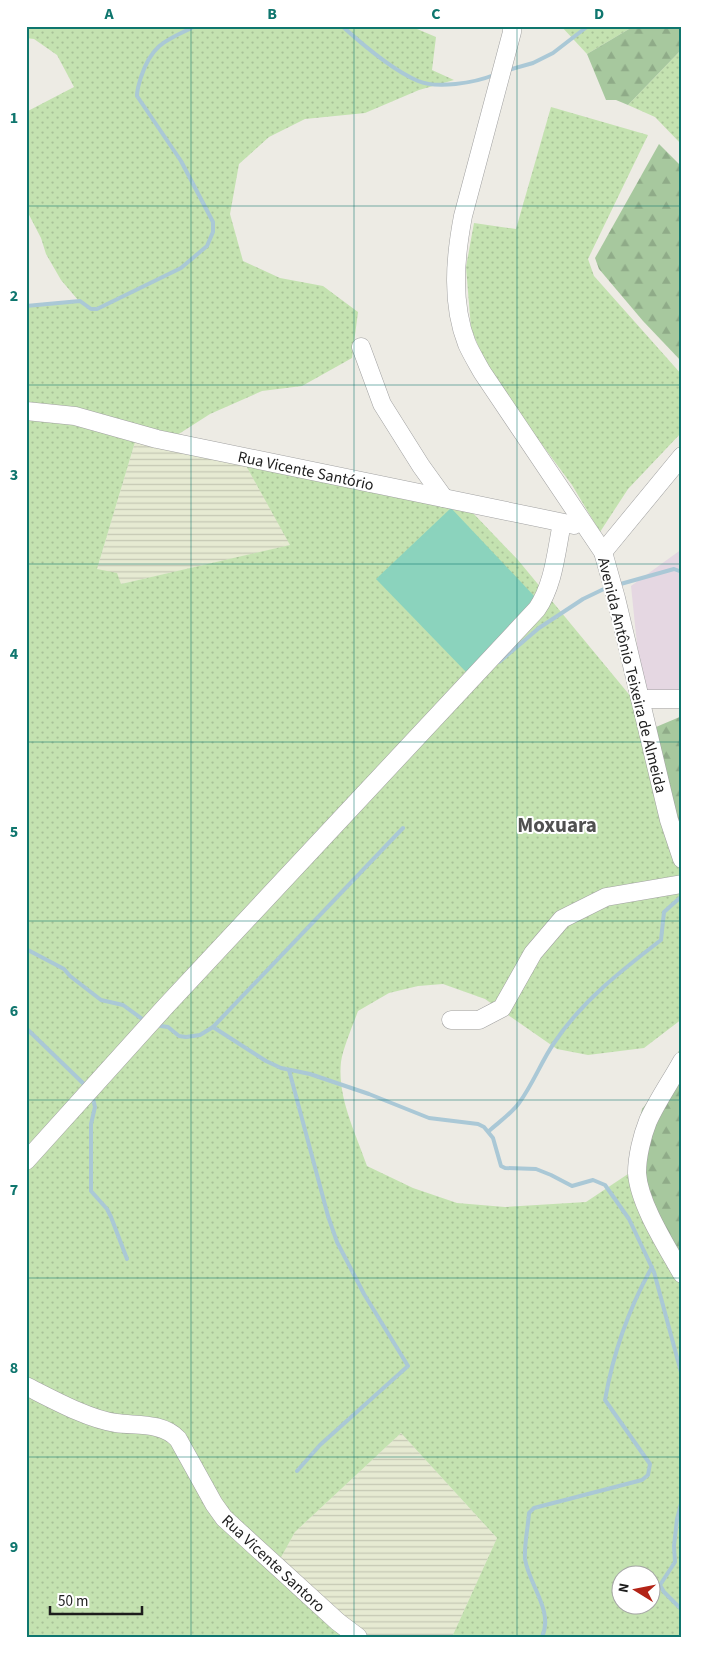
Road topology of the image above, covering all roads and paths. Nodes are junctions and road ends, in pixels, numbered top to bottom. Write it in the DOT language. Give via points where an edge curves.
graph roads {
  1 [pos="512,26"];
  2 [pos="361,347"];
  3 [pos="26,411"];
  4 [pos="682,456"];
  5 [pos="444,498"];
  6 [pos="562,523"];
  7 [pos="587,528"];
  8 [pos="603,552"];
  9 [pos="682,699"];
  10 [pos="640,700"];
  11 [pos="682,859"];
  12 [pos="682,884"];
  13 [pos="451,1020"];
  14 [pos="682,1061"];
  15 [pos="26,1161"];
  16 [pos="682,1274"];
  17 [pos="26,1386"];
  18 [pos="358,1637"];
  1 -- 7 [label="street, Avenida Antônio Teixeira de Almeida" via="463,216 456,266 457,311 467,344 482,372"];
  2 -- 5 [label="street" via="382,404"];
  3 -- 5 [label="street, Rua Vicente Santório" via="74,416 157,438"];
  4 -- 8 [label="street"];
  5 -- 6 [label="street, Rua Vicente Santório"];
  6 -- 7 [label="street, Rua Vicente Santório"];
  6 -- 15 [label="street" via="549,585 537,609 165,1007"];
  7 -- 8 [label="street, Avenida Antônio Teixeira de Almeida"];
  8 -- 10 [label="street, Avenida Antônio Teixeira de Almeida"];
  9 -- 10 [label="street"];
  10 -- 11 [label="street, Avenida Antônio Teixeira de Almeida" via="669,820"];
  12 -- 13 [label="street" via="606,897 562,919 533,953 502,1008 479,1020"];
  14 -- 16 [label="street" via="648,1121 638,1174 643,1196"];
  17 -- 18 [label="street, Rua Vicente Santoro" via="99,1419 163,1428 171,1432 224,1518"];
}
